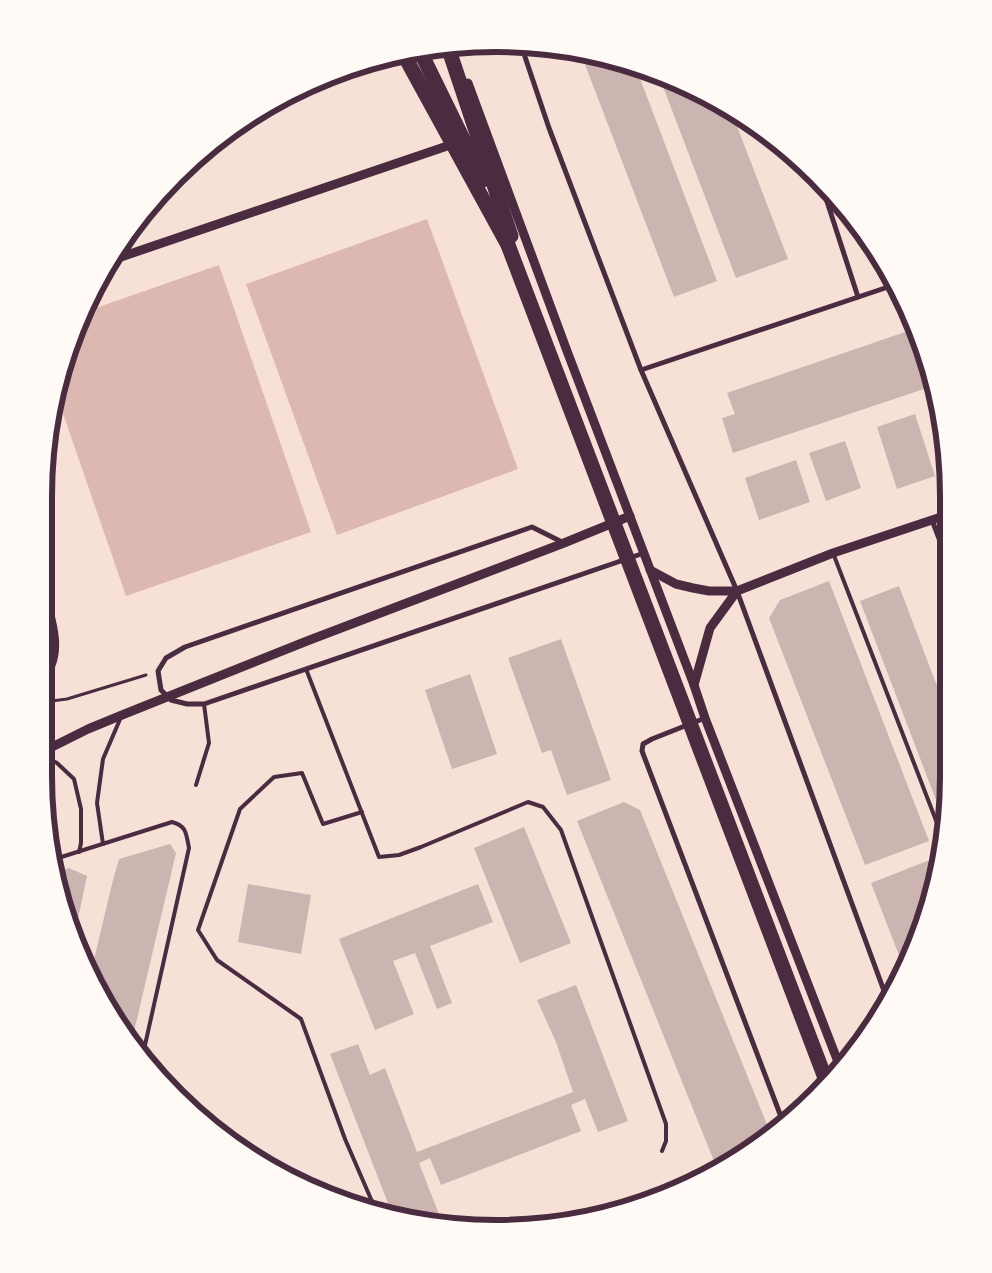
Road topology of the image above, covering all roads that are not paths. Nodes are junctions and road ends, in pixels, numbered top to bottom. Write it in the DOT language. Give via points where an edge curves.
graph roads {
  1 [pos="524,53"];
  2 [pos="458,54"];
  3 [pos="451,55"];
  4 [pos="423,59"];
  5 [pos="407,61"];
  6 [pos="486,133"];
  7 [pos="826,200"];
  8 [pos="512,238"];
  9 [pos="123,256"];
  10 [pos="887,287"];
  11 [pos="858,298"];
  12 [pos="641,370"];
  13 [pos="630,516"];
  14 [pos="940,517"];
  15 [pos="932,520"];
  16 [pos="940,541"];
  17 [pos="564,543"];
  18 [pos="644,553"];
  19 [pos="833,553"];
  20 [pos="650,570"];
  21 [pos="738,591"];
  22 [pos="52,623"];
  23 [pos="52,662"];
  24 [pos="306,669"];
  25 [pos="694,685"];
  26 [pos="204,704"];
  27 [pos="122,715"];
  28 [pos="705,718"];
  29 [pos="52,747"];
  30 [pos="52,760"];
  31 [pos="196,785"];
  32 [pos="362,812"];
  33 [pos="937,824"];
  34 [pos="103,844"];
  35 [pos="79,852"];
  36 [pos="60,858"];
  37 [pos="885,990"];
  38 [pos="144,1048"];
  39 [pos="837,1060"];
  40 [pos="828,1070"];
  41 [pos="824,1075"];
  42 [pos="781,1116"];
  43 [pos="662,1150"];
  44 [pos="372,1203"];
  1 -- 12 [label="street"];
  2 -- 6 [label="street"];
  3 -- 8 [label="highway"];
  4 -- 8 [label="highway"];
  5 -- 41 [label="highway" via="508,245"];
  6 -- 9 [label="street"];
  6 -- 13 [label="street"];
  7 -- 11 [label="street"];
  8 -- 40 [label="highway"];
  10 -- 11 [label="street"];
  11 -- 12 [label="street"];
  12 -- 21 [label="street"];
  13 -- 17 [label="street"];
  13 -- 18 [label="street"];
  14 -- 15 [label="street"];
  15 -- 16 [label="street"];
  15 -- 19 [label="street"];
  17 -- 26 [label="street" via="532,527 185,647 166,658 158,671 161,690 171,700"];
  17 -- 27 [label="street"];
  18 -- 20 [label="street"];
  18 -- 24 [label="street"];
  19 -- 21 [label="street"];
  19 -- 33 [label="lane"];
  20 -- 21 [label="street" via="676,584 709,591"];
  20 -- 25 [label="street"];
  21 -- 25 [label="street" via="710,628"];
  21 -- 37 [label="street"];
  22 -- 23 [label="street" via="56,638"];
  24 -- 26 [label="street"];
  24 -- 32 [label="lane"];
  25 -- 28 [label="street"];
  26 -- 31 [label="lane" via="209,743"];
  27 -- 29 [label="street"];
  27 -- 34 [label="lane" via="103,758 97,804"];
  28 -- 39 [label="street"];
  28 -- 42 [label="street" via="652,739 644,744 642,751"];
  30 -- 35 [label="lane" via="74,779 81,810"];
  32 -- 43 [label="lane" via="379,857 399,855 421,847 528,802 543,807 561,830 666,1124 666,1141"];
  32 -- 44 [label="lane" via="323,824 302,773 274,777 240,809 198,930 217,960 301,1019 345,1139"];
  34 -- 35 [label="lane"];
  34 -- 38 [label="lane" via="172,822 185,830 189,848"];
  35 -- 36 [label="lane"];
}
